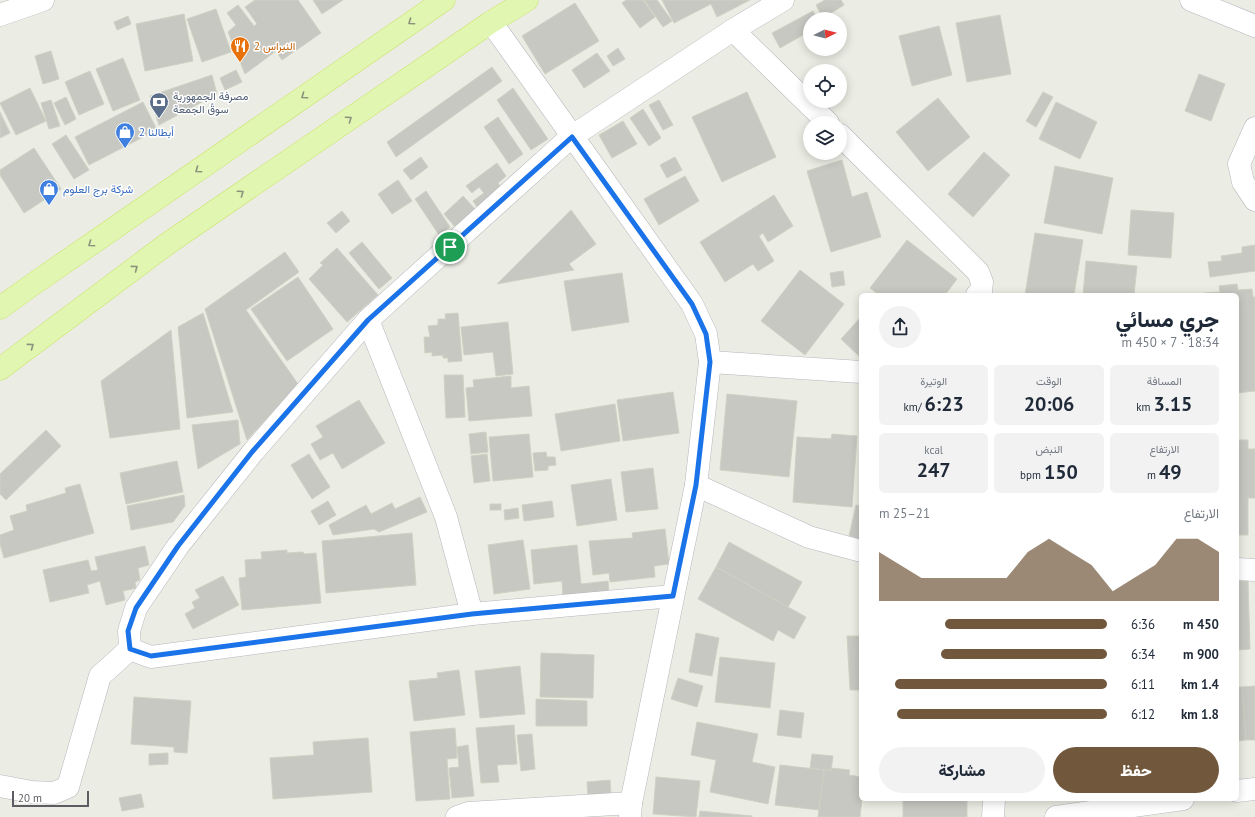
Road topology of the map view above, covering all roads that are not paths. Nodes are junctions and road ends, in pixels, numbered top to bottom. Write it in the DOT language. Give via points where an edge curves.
graph roads {
  1 [pos="43,0"];
  2 [pos="444,0"];
  3 [pos="527,0"];
  4 [pos="783,0"];
  5 [pos="1191,0"];
  6 [pos="9,9"];
  7 [pos="491,22"];
  8 [pos="1255,26"];
  9 [pos="733,30"];
  10 [pos="821,116"];
  11 [pos="1255,128"];
  12 [pos="572,137"];
  13 [pos="847,142"];
  14 [pos="1255,200"];
  15 [pos="32,284"];
  16 [pos="0,287"];
  17 [pos="980,293"];
  18 [pos="0,308"];
  19 [pos="368,320"];
  20 [pos="710,362"];
  21 [pos="0,369"];
  22 [pos="859,372"];
  23 [pos="696,485"];
  24 [pos="859,550"];
  25 [pos="1239,570"];
  26 [pos="1255,570"];
  27 [pos="673,596"];
  28 [pos="472,614"];
  29 [pos="130,649"];
  30 [pos="0,786"];
  31 [pos="1255,789"];
  32 [pos="1239,791"];
  33 [pos="994,801"];
  34 [pos="1169,801"];
  35 [pos="630,810"];
  36 [pos="456,817"];
  37 [pos="993,817"];
  38 [pos="1056,817"];
  1 -- 6 [label="street"];
  2 -- 15 [label="main road, one-way"];
  3 -- 7 [label="main road"];
  4 -- 9 [label="street"];
  5 -- 8 [label="street"];
  7 -- 12 [label="street"];
  21 -- 7 [label="main road, one-way" via="168,244"];
  9 -- 10 [label="street"];
  9 -- 12 [label="street"];
  11 -- 14 [label="street" via="1239,164 1243,182"];
  12 -- 19 [label="street"];
  12 -- 20 [label="street" via="692,304 706,334"];
  13 -- 17 [label="street" via="978,272 982,282"];
  15 -- 16 [label="main road"];
  15 -- 18 [label="main road"];
  19 -- 28 [label="street" via="446,517"];
  19 -- 29 [label="street" via="252,452 178,546 136,608 128,631"];
  20 -- 22 [label="street"];
  20 -- 23 [label="street"];
  23 -- 24 [label="street" via="809,537"];
  23 -- 27 [label="street"];
  25 -- 26 [label="street"];
  27 -- 28 [label="street"];
  27 -- 35 [label="street"];
  28 -- 29 [label="street" via="151,656"];
  29 -- 30 [label="street" via="100,676 68,787 54,793"];
  31 -- 32 [label="street"];
  33 -- 37 [label="street"];
  34 -- 38 [label="street"];
  35 -- 36 [label="street" via="468,813"];
}
